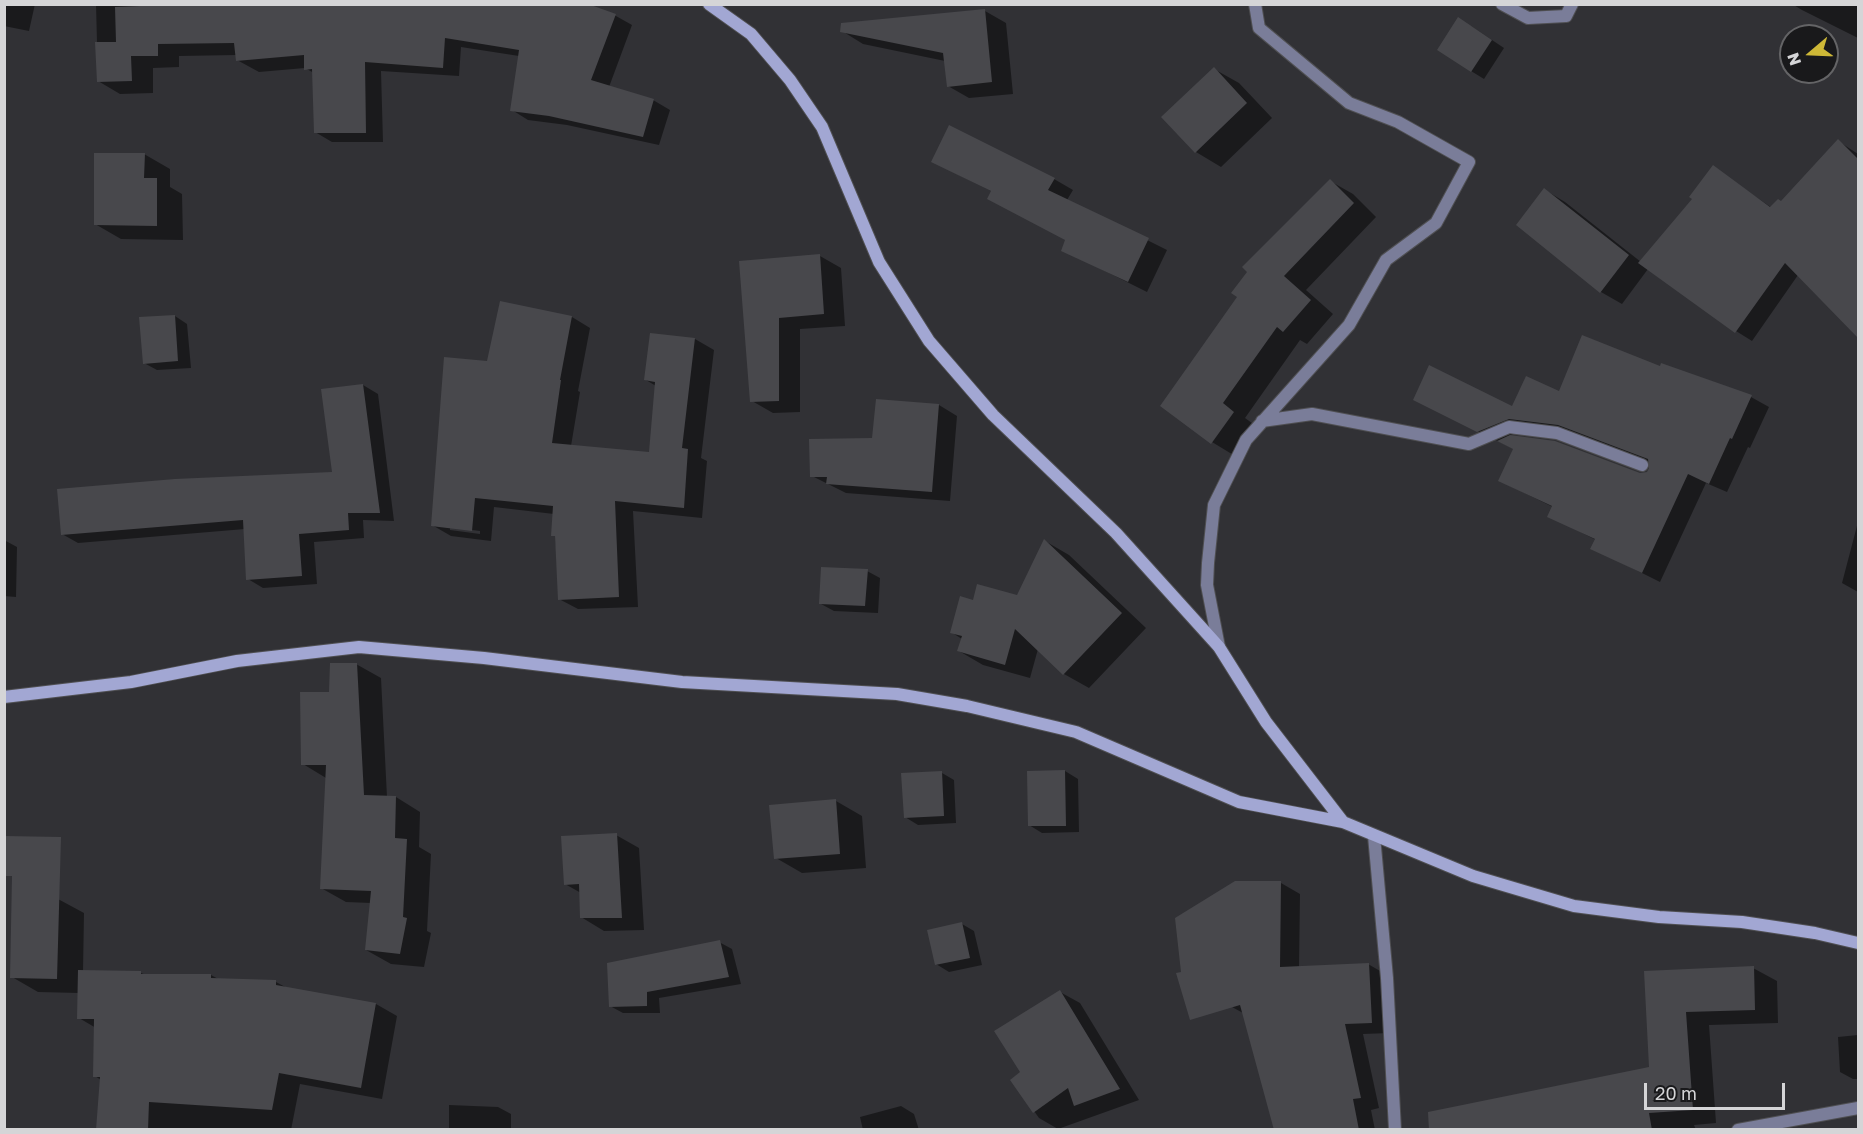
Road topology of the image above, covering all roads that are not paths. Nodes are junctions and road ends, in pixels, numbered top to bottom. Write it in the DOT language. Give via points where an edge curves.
graph roads {
  1 [pos="709,4"];
  2 [pos="1255,4"];
  3 [pos="1502,4"];
  4 [pos="1572,4"];
  5 [pos="1262,421"];
  6 [pos="1642,465"];
  7 [pos="1218,647"];
  8 [pos="4,697"];
  9 [pos="1342,822"];
  10 [pos="1374,836"];
  11 [pos="1858,943"];
  12 [pos="1858,1108"];
  13 [pos="1395,1130"];
  14 [pos="1738,1130"];
  1 -- 7 [label="street" via="751,34 790,80 822,127 879,262 929,341 993,415 1116,533"];
  2 -- 5 [label="street" via="1259,28 1349,103 1398,122 1469,162 1436,223 1386,260 1349,325"];
  3 -- 4 [label="street" via="1528,18 1566,16"];
  5 -- 6 [label="street" via="1312,414 1469,444 1509,427 1557,433"];
  5 -- 7 [label="street" via="1246,440 1214,505 1207,585"];
  7 -- 9 [label="street" via="1266,722"];
  8 -- 9 [label="street" via="359,647 682,682 897,694 1076,732 1239,802"];
  9 -- 10 [label="street"];
  10 -- 11 [label="street" via="1473,876 1574,906 1742,922"];
  10 -- 13 [label="street"];
  12 -- 14 [label="street"];
}
